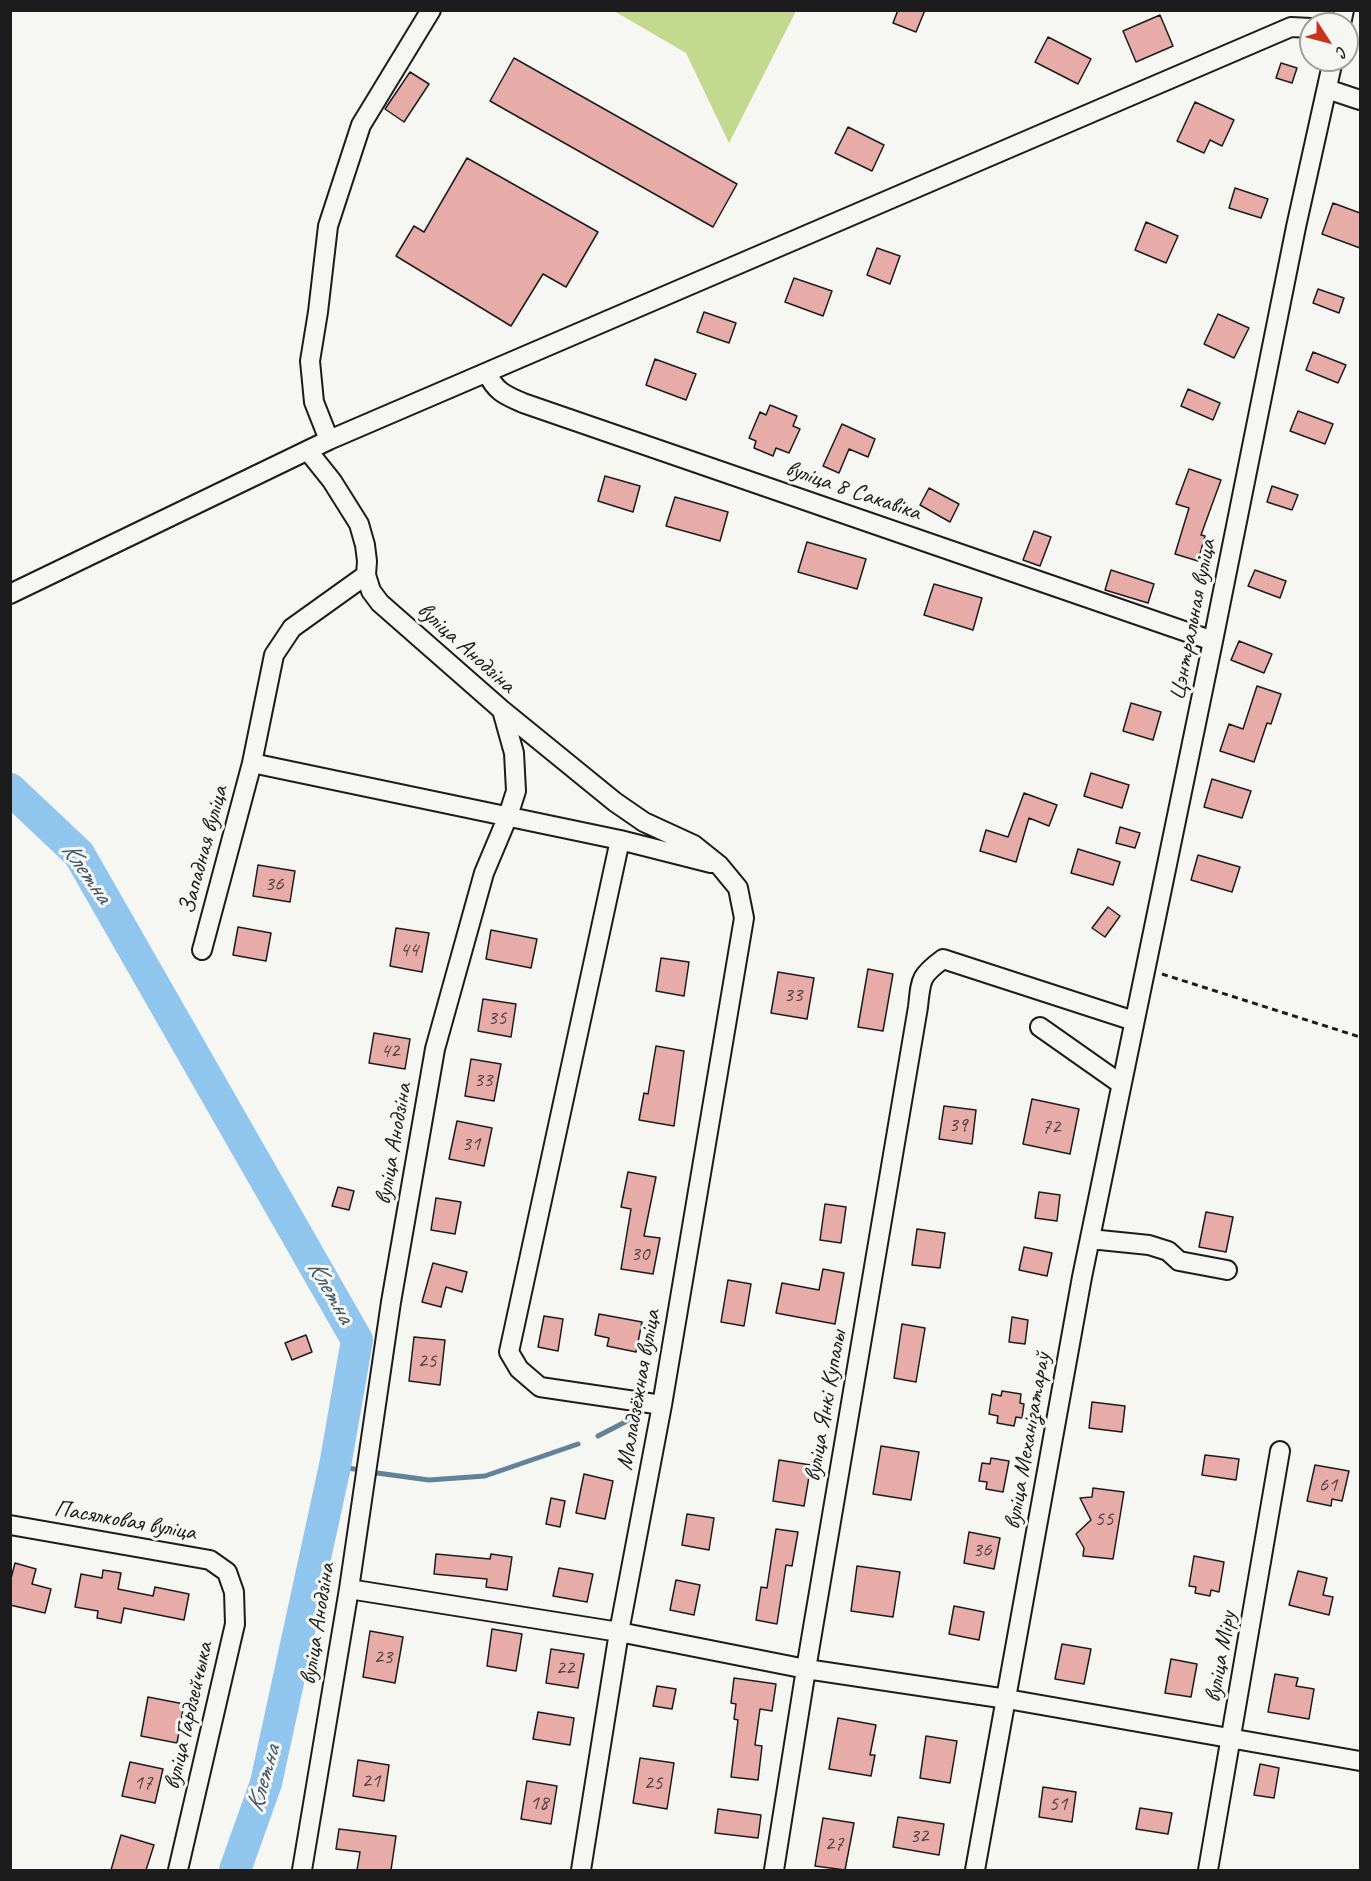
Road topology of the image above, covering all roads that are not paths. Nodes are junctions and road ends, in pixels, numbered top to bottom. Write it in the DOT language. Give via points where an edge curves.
graph roads {
  1 [pos="431,10"];
  2 [pos="1299,27"];
  3 [pos="1331,72"];
  4 [pos="1327,89"];
  5 [pos="1360,100"];
  6 [pos="487,373"];
  7 [pos="329,440"];
  8 [pos="308,451"];
  9 [pos="366,575"];
  10 [pos="10,594"];
  11 [pos="1213,641"];
  12 [pos="502,710"];
  13 [pos="252,763"];
  14 [pos="508,816"];
  15 [pos="620,840"];
  16 [pos="719,865"];
  17 [pos="202,950"];
  18 [pos="1134,1021"];
  19 [pos="1040,1027"];
  20 [pos="1121,1084"];
  21 [pos="1090,1239"];
  22 [pos="1227,1270"];
  23 [pos="662,1405"];
  24 [pos="1280,1451"];
  25 [pos="10,1525"];
  26 [pos="227,1572"];
  27 [pos="349,1589"];
  28 [pos="620,1632"];
  29 [pos="806,1670"];
  30 [pos="1007,1699"];
  31 [pos="1232,1739"];
  32 [pos="1360,1761"];
  33 [pos="178,1870"];
  34 [pos="302,1870"];
  35 [pos="581,1870"];
  36 [pos="774,1870"];
  37 [pos="975,1870"];
  38 [pos="1208,1870"];
  1 -- 7 [label="street" via="361,125 328,226 310,361 314,402"];
  2 -- 6 [label="street" via="1291,27"];
  3 -- 4 [label="street, Цэнтральная вуліца"];
  4 -- 5 [label="street"];
  4 -- 11 [label="street, Цэнтральная вуліца"];
  6 -- 7 [label="street"];
  6 -- 11 [label="street, вуліца 8 Сакавіка" via="493,386 523,403"];
  7 -- 8 [label="street"];
  8 -- 9 [label="street, вуліца Анодзіна" via="359,524 368,561"];
  8 -- 10 [label="street"];
  9 -- 12 [label="street, вуліца Анодзіна" via="380,603"];
  9 -- 13 [label="street, Западная вуліца" via="292,628 274,655"];
  11 -- 18 [label="street, Цэнтральная вуліца"];
  12 -- 14 [label="street, вуліца Анодзіна" via="514,753 516,791"];
  12 -- 16 [label="street" via="615,802 644,822 694,845"];
  13 -- 14 [label="street"];
  13 -- 17 [label="street, Западная вуліца"];
  14 -- 15 [label="street"];
  14 -- 27 [label="street, вуліца Анодзіна" via="484,873 435,1049 391,1302"];
  15 -- 16 [label="street"];
  15 -- 23 [label="street" via="509,1352 519,1369 540,1387"];
  16 -- 23 [label="street, Маладзёжная вуліца" via="738,888 744,918"];
  18 -- 20 [label="street, вуліца Механізатараў"];
  18 -- 29 [label="street, вуліца Янкі Купалы" via="943,959 920,982"];
  19 -- 20 [label="street"];
  20 -- 21 [label="street, вуліца Механізатараў"];
  21 -- 22 [label="street" via="1149,1245 1168,1251 1179,1261"];
  21 -- 30 [label="street, вуліца Механізатараў"];
  23 -- 28 [label="street, Маладзёжная вуліца"];
  24 -- 31 [label="street, вуліца Міру"];
  25 -- 26 [label="street, Пасялковая вуліца" via="210,1560"];
  26 -- 33 [label="street, вуліца Гардзейчыка" via="234,1592 235,1624"];
  27 -- 28 [label="street"];
  27 -- 34 [label="street, вуліца Анодзіна"];
  28 -- 29 [label="street"];
  28 -- 35 [label="street, Маладзёжная вуліца"];
  29 -- 30 [label="street"];
  29 -- 36 [label="street, вуліца Янкі Купалы"];
  30 -- 31 [label="street"];
  30 -- 37 [label="street, вуліца Механізатараў"];
  31 -- 32 [label="street"];
  31 -- 38 [label="street, вуліца Міру"];
}
